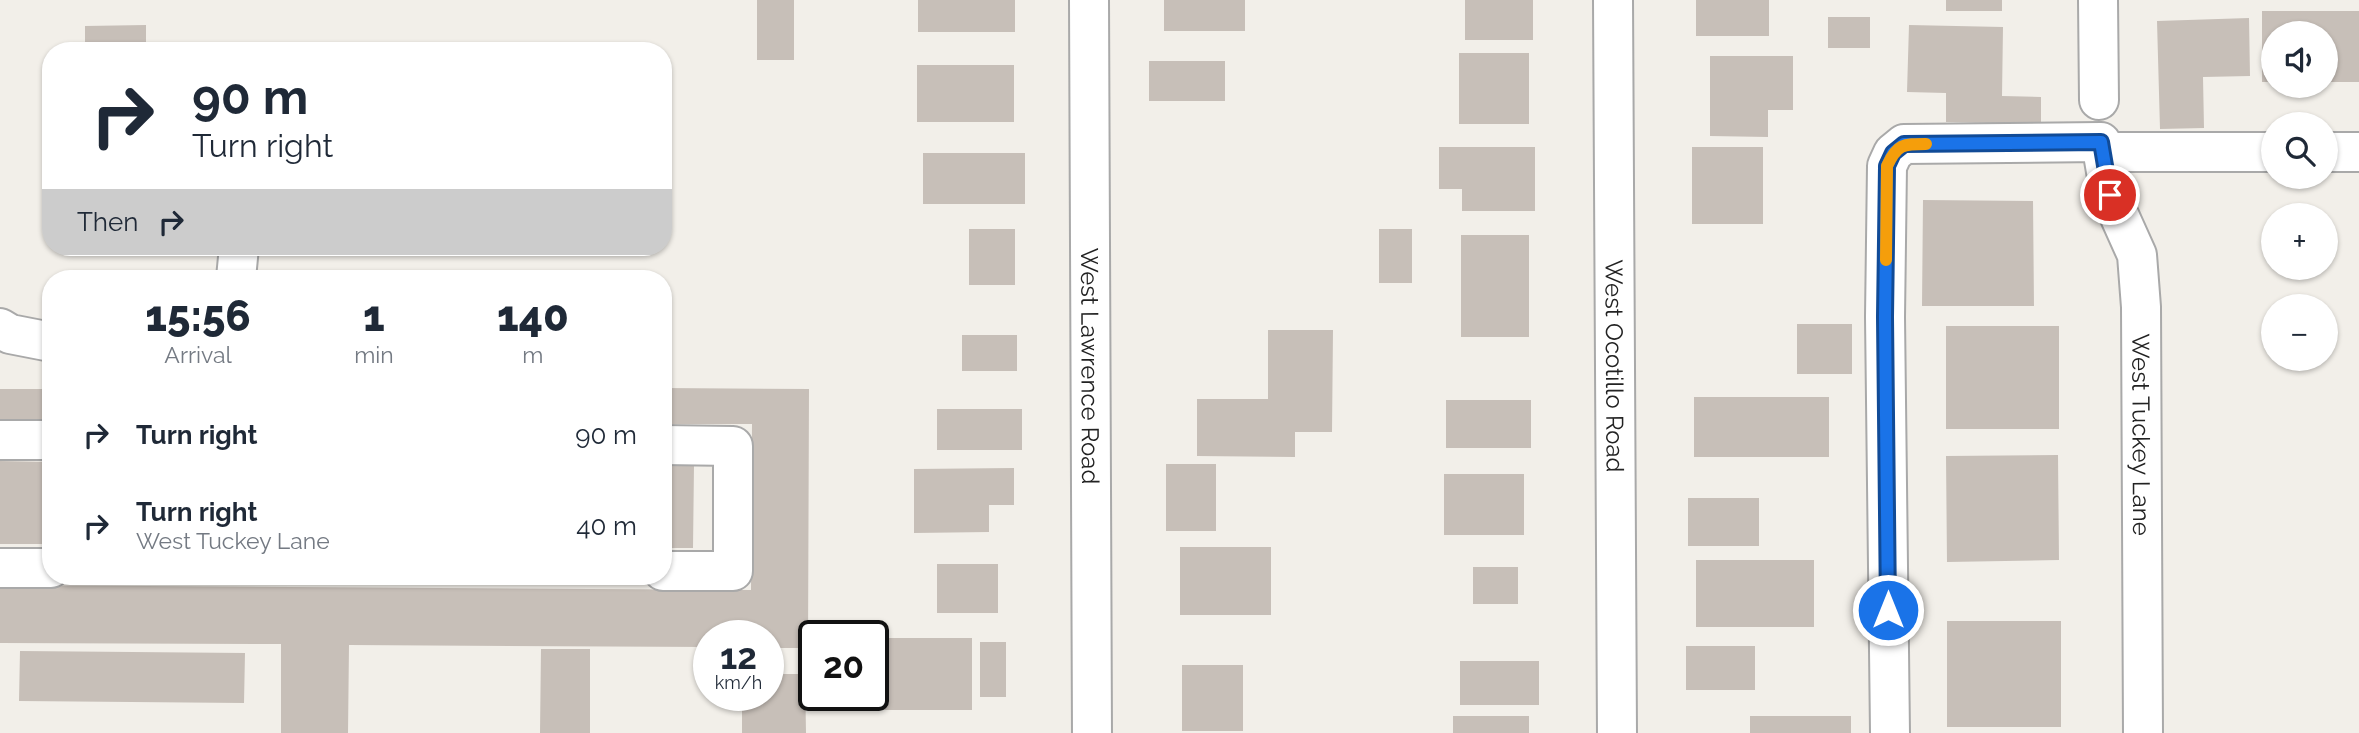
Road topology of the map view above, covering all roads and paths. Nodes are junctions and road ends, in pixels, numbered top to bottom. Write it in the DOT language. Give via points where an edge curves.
graph roads {
  1 [pos="1088,0"];
  2 [pos="1613,0"];
  3 [pos="2098,0"];
  4 [pos="2099,100"];
  5 [pos="2102,147"];
  6 [pos="2261,152"];
  7 [pos="2338,152"];
  8 [pos="2359,152"];
  9 [pos="0,328"];
  10 [pos="42,340"];
  11 [pos="0,440"];
  12 [pos="42,440"];
  13 [pos="672,445"];
  14 [pos="0,568"];
  15 [pos="42,568"];
  16 [pos="672,570"];
  17 [pos="1092,733"];
  18 [pos="1617,733"];
  19 [pos="1890,733"];
  20 [pos="2143,733"];
  1 -- 17 [label="street, West Lawrence Road"];
  2 -- 18 [label="street, West Ocotillo Road"];
  3 -- 4 [label="street"];
  5 -- 6 [label="street"];
  5 -- 19 [label="street" via="1904,144 1887,166"];
  5 -- 20 [label="street, West Tuckey Lane" via="2110,195 2137,255 2141,307"];
  7 -- 8 [label="street"];
  9 -- 10 [label="street"];
  11 -- 12 [label="street"];
  13 -- 16 [label="street" via="733,446 733,571"];
  14 -- 15 [label="street"];
}
